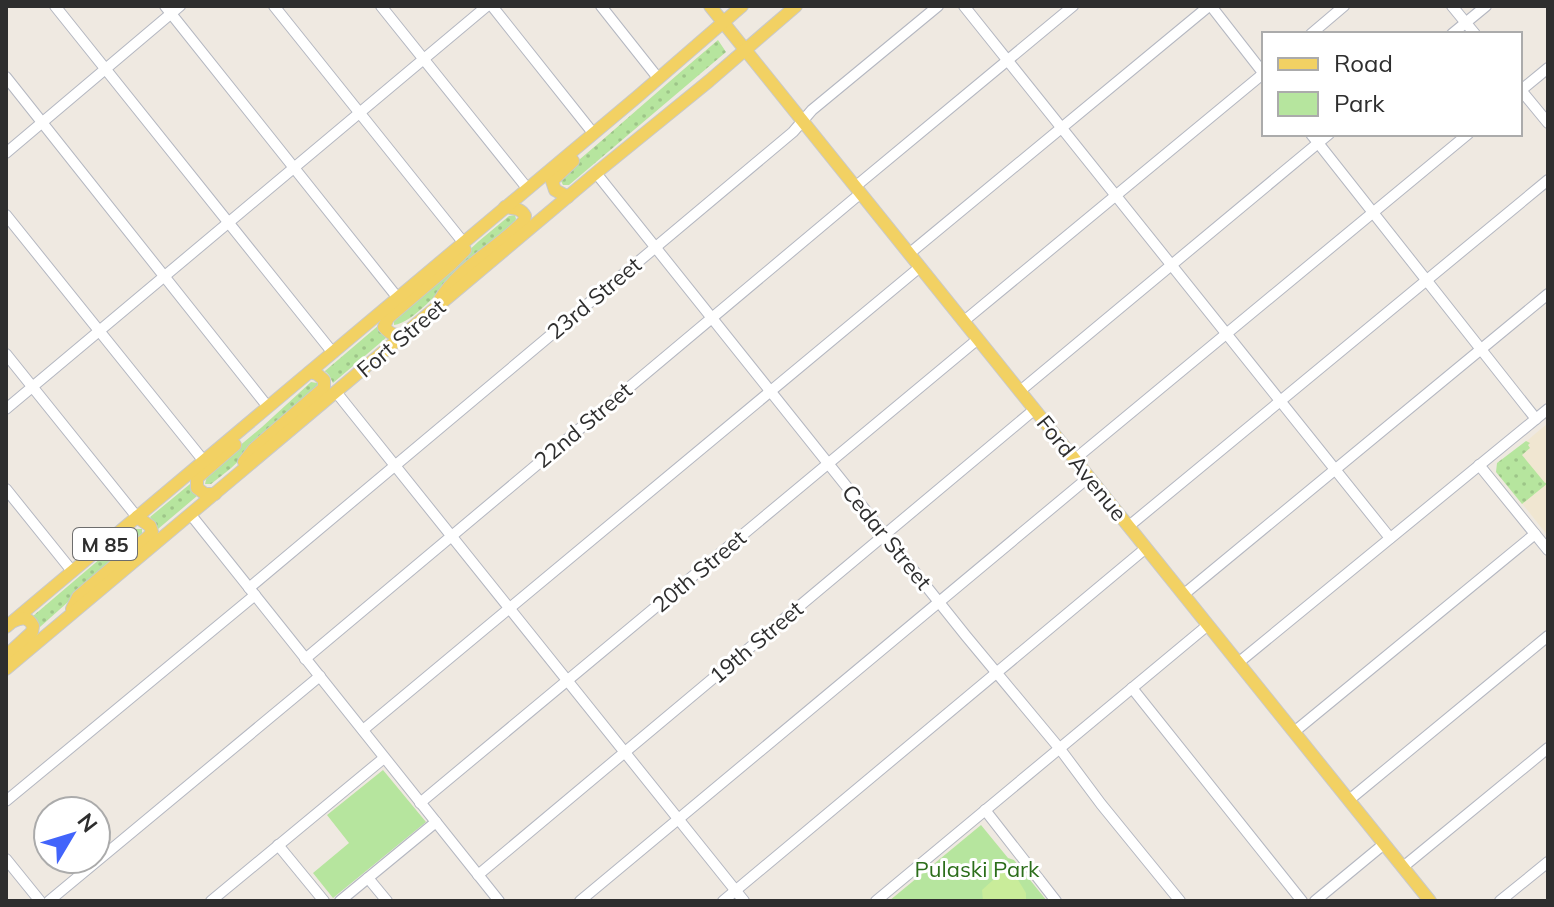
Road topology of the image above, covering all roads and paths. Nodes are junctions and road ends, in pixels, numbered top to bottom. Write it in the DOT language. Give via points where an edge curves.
graph roads {
  1 [pos="55,6"];
  2 [pos="274,6"];
  3 [pos="381,6"];
  4 [pos="490,6"];
  5 [pos="601,6"];
  6 [pos="710,6"];
  7 [pos="742,6"];
  8 [pos="796,6"];
  9 [pos="938,6"];
  10 [pos="964,6"];
  11 [pos="1073,6"];
  12 [pos="1210,6"];
  13 [pos="1344,6"];
  14 [pos="1452,6"];
  15 [pos="1486,6"];
  16 [pos="172,8"];
  17 [pos="723,22"];
  18 [pos="1466,23"];
  19 [pos="1313,32"];
  20 [pos="1455,32"];
  21 [pos="1473,32"];
  22 [pos="745,48"];
  23 [pos="423,59"];
  24 [pos="1008,60"];
  25 [pos="1548,68"];
  26 [pos="106,69"];
  27 [pos="1262,71"];
  28 [pos="1262,75"];
  29 [pos="6,77"];
  30 [pos="658,78"];
  31 [pos="1522,88"];
  32 [pos="1522,92"];
  33 [pos="637,97"];
  34 [pos="359,112"];
  35 [pos="803,120"];
  36 [pos="42,123"];
  37 [pos="1548,123"];
  38 [pos="1062,128"];
  39 [pos="593,133"];
  40 [pos="1466,136"];
  41 [pos="1315,139"];
  42 [pos="6,153"];
  43 [pos="294,167"];
  44 [pos="596,173"];
  45 [pos="1548,180"];
  46 [pos="527,188"];
  47 [pos="859,189"];
  48 [pos="1116,195"];
  49 [pos="568,197"];
  50 [pos="505,207"];
  51 [pos="1373,212"];
  52 [pos="6,215"];
  53 [pos="229,222"];
  54 [pos="484,225"];
  55 [pos="463,242"];
  56 [pos="655,247"];
  57 [pos="910,253"];
  58 [pos="1172,265"];
  59 [pos="920,267"];
  60 [pos="164,277"];
  61 [pos="1427,281"];
  62 [pos="1548,294"];
  63 [pos="397,297"];
  64 [pos="433,310"];
  65 [pos="711,317"];
  66 [pos="964,321"];
  67 [pos="99,331"];
  68 [pos="1226,333"];
  69 [pos="405,334"];
  70 [pos="978,339"];
  71 [pos="1481,349"];
  72 [pos="333,353"];
  73 [pos="6,354"];
  74 [pos="310,372"];
  75 [pos="33,387"];
  76 [pos="770,391"];
  77 [pos="1020,391"];
  78 [pos="336,392"];
  79 [pos="283,394"];
  80 [pos="1281,401"];
  81 [pos="268,407"];
  82 [pos="6,409"];
  83 [pos="1035,409"];
  84 [pos="1548,409"];
  85 [pos="1536,419"];
  86 [pos="1075,459"];
  87 [pos="203,460"];
  88 [pos="828,463"];
  89 [pos="395,465"];
  90 [pos="1479,465"];
  91 [pos="1335,469"];
  92 [pos="1089,477"];
  93 [pos="227,483"];
  94 [pos="6,489"];
  95 [pos="215,494"];
  96 [pos="191,515"];
  97 [pos="137,517"];
  98 [pos="1129,526"];
  99 [pos="1535,534"];
  100 [pos="885,535"];
  101 [pos="452,536"];
  102 [pos="1390,538"];
  103 [pos="1146,548"];
  104 [pos="1548,550"];
  105 [pos="72,571"];
  106 [pos="252,592"];
  107 [pos="1183,595"];
  108 [pos="939,602"];
  109 [pos="510,608"];
  110 [pos="66,618"];
  111 [pos="9,624"];
  112 [pos="1208,625"];
  113 [pos="1548,636"];
  114 [pos="6,656"];
  115 [pos="305,659"];
  116 [pos="1238,663"];
  117 [pos="6,669"];
  118 [pos="997,673"];
  119 [pos="320,676"];
  120 [pos="568,680"];
  121 [pos="1132,688"];
  122 [pos="363,730"];
  123 [pos="1294,732"];
  124 [pos="1548,748"];
  125 [pos="1060,749"];
  126 [pos="625,752"];
  127 [pos="384,758"];
  128 [pos="1349,800"];
  129 [pos="6,801"];
  130 [pos="420,803"];
  131 [pos="985,810"];
  132 [pos="678,819"];
  133 [pos="436,822"];
  134 [pos="1384,844"];
  135 [pos="278,845"];
  136 [pos="6,859"];
  137 [pos="1548,862"];
  138 [pos="1403,867"];
  139 [pos="478,875"];
  140 [pos="368,878"];
  141 [pos="736,890"];
  142 [pos="40,901"];
  143 [pos="49,901"];
  144 [pos="211,901"];
  145 [pos="324,901"];
  146 [pos="340,901"];
  147 [pos="387,901"];
  148 [pos="499,901"];
  149 [pos="580,901"];
  150 [pos="723,901"];
  151 [pos="744,901"];
  152 [pos="876,901"];
  153 [pos="1056,901"];
  154 [pos="1180,901"];
  155 [pos="1302,901"];
  156 [pos="1315,901"];
  157 [pos="1430,901"];
  158 [pos="1500,901"];
  1 -- 26 [label="street"];
  2 -- 34 [label="street"];
  3 -- 23 [label="street"];
  4 -- 23 [label="street"];
  4 -- 39 [label="street"];
  5 -- 30 [label="street"];
  6 -- 17 [label="main road, Ford Avenue"];
  7 -- 17 [label="main road, Fort Street / M 85"];
  8 -- 22 [label="main road, Fort Street / M 85"];
  9 -- 35 [label="street, 23rd Street"];
  10 -- 24 [label="street"];
  11 -- 24 [label="street, 22nd Street"];
  12 -- 27 [label="street"];
  12 -- 38 [label="street"];
  13 -- 19 [label="street"];
  14 -- 18 [label="street"];
  15 -- 18 [label="street"];
  16 -- 26 [label="street"];
  16 -- 43 [label="street"];
  17 -- 22 [label="main road, Ford Avenue"];
  17 -- 30 [label="main road, Fort Street / M 85"];
  18 -- 20 [label="street"];
  18 -- 21 [label="street"];
  22 -- 35 [label="main road, Ford Avenue"];
  22 -- 44 [label="main road, Fort Street / M 85"];
  23 -- 34 [label="street"];
  23 -- 46 [label="street"];
  24 -- 38 [label="street"];
  24 -- 47 [label="street, 22nd Street"];
  25 -- 31 [label="street"];
  26 -- 36 [label="street"];
  26 -- 53 [label="street"];
  28 -- 48 [label="street"];
  29 -- 36 [label="street"];
  30 -- 33 [label="main road, Fort Street / M 85"];
  32 -- 37 [label="street"];
  33 -- 39 [label="main road, Fort Street / M 85"];
  33 -- 49 [label="main road" via="616,124 553,179 553,188"];
  34 -- 43 [label="street"];
  34 -- 55 [label="street"];
  35 -- 47 [label="main road, Ford Avenue"];
  35 -- 56 [label="street, 23rd Street"];
  36 -- 42 [label="street"];
  36 -- 60 [label="street"];
  38 -- 48 [label="street"];
  38 -- 57 [label="street"];
  39 -- 46 [label="main road, Fort Street / M 85"];
  40 -- 51 [label="street"];
  41 -- 51 [label="street"];
  41 -- 58 [label="street"];
  43 -- 53 [label="street"];
  43 -- 63 [label="street"];
  44 -- 49 [label="main road, Fort Street / M 85"];
  44 -- 56 [label="street, Cedar Street"];
  45 -- 61 [label="street"];
  46 -- 50 [label="main road, Fort Street / M 85"];
  47 -- 57 [label="main road, Ford Avenue"];
  47 -- 65 [label="street, 22nd Street"];
  48 -- 58 [label="street"];
  48 -- 66 [label="street"];
  49 -- 64 [label="main road, Fort Street / M 85"];
  50 -- 54 [label="main road, Fort Street / M 85"];
  50 -- 64 [label="main road" via="523,212 524,221 446,288"];
  51 -- 61 [label="street"];
  51 -- 68 [label="street"];
  52 -- 67 [label="street"];
  53 -- 60 [label="street"];
  53 -- 72 [label="street"];
  54 -- 55 [label="main road, Fort Street / M 85"];
  54 -- 69 [label="main road" via="450,265 388,318 388,332"];
  55 -- 63 [label="main road, Fort Street / M 85"];
  56 -- 65 [label="street, Cedar Street"];
  56 -- 89 [label="street, 23rd Street"];
  57 -- 59 [label="main road, Ford Avenue"];
  58 -- 68 [label="street"];
  58 -- 77 [label="street"];
  59 -- 66 [label="main road, Ford Avenue"];
  59 -- 76 [label="street"];
  60 -- 67 [label="street"];
  60 -- 81 [label="street"];
  61 -- 71 [label="street"];
  61 -- 80 [label="street"];
  62 -- 71 [label="street"];
  63 -- 72 [label="main road, Fort Street / M 85"];
  64 -- 69 [label="main road, Fort Street / M 85"];
  65 -- 76 [label="street, Cedar Street"];
  65 -- 101 [label="street, 22nd Street"];
  66 -- 70 [label="main road, Ford Avenue"];
  67 -- 75 [label="street"];
  67 -- 87 [label="street"];
  68 -- 80 [label="street"];
  68 -- 86 [label="street"];
  69 -- 78 [label="main road, Fort Street / M 85"];
  70 -- 77 [label="main road, Ford Avenue"];
  70 -- 88 [label="street, 20th Street"];
  71 -- 85 [label="street"];
  71 -- 91 [label="street"];
  72 -- 74 [label="main road, Fort Street / M 85"];
  73 -- 75 [label="street"];
  74 -- 79 [label="main road, Fort Street / M 85"];
  74 -- 93 [label="main road" via="324,380 324,388 254,449"];
  75 -- 82 [label="street"];
  75 -- 97 [label="street"];
  76 -- 88 [label="street, Cedar Street"];
  76 -- 109 [label="street"];
  77 -- 83 [label="main road, Ford Avenue"];
  78 -- 89 [label="street"];
  78 -- 93 [label="main road, Fort Street / M 85"];
  79 -- 81 [label="main road, Fort Street / M 85"];
  79 -- 95 [label="main road" via="259,424 197,478 197,488"];
  80 -- 91 [label="street"];
  80 -- 98 [label="street"];
  81 -- 87 [label="main road, Fort Street / M 85"];
  83 -- 86 [label="main road, Ford Avenue"];
  83 -- 100 [label="street, 19th Street"];
  84 -- 85 [label="street"];
  85 -- 90 [label="street"];
  86 -- 92 [label="main road, Ford Avenue"];
  87 -- 97 [label="main road, Fort Street / M 85"];
  88 -- 100 [label="street, Cedar Street"];
  88 -- 120 [label="street, 20th Street"];
  89 -- 101 [label="street"];
  89 -- 106 [label="street, 23rd Street"];
  90 -- 99 [label="street"];
  90 -- 102 [label="street"];
  91 -- 102 [label="street"];
  91 -- 107 [label="street"];
  92 -- 98 [label="main road, Ford Avenue"];
  92 -- 108 [label="street"];
  93 -- 95 [label="main road, Fort Street / M 85"];
  94 -- 105 [label="street"];
  95 -- 96 [label="main road, Fort Street / M 85"];
  96 -- 106 [label="street"];
  96 -- 110 [label="main road, Fort Street / M 85"];
  97 -- 105 [label="main road, Fort Street / M 85"];
  97 -- 110 [label="main road" via="150,526 149,536 78,597"];
  98 -- 103 [label="main road, Ford Avenue"];
  99 -- 104 [label="street"];
  99 -- 123 [label="street"];
  100 -- 108 [label="street, Cedar Street"];
  100 -- 126 [label="street, 19th Street"];
  101 -- 109 [label="street"];
  101 -- 115 [label="street, 22nd Street"];
  102 -- 116 [label="street"];
  103 -- 107 [label="main road, Ford Avenue"];
  103 -- 118 [label="street"];
  105 -- 111 [label="main road, Fort Street / M 85"];
  106 -- 115 [label="street"];
  106 -- 129 [label="street, 23rd Street"];
  107 -- 112 [label="main road, Ford Avenue"];
  108 -- 118 [label="street, Cedar Street"];
  108 -- 132 [label="street"];
  109 -- 120 [label="street"];
  109 -- 122 [label="street"];
  110 -- 117 [label="main road, Fort Street / M 85"];
  111 -- 114 [label="main road" via="25,618 33,630"];
  112 -- 116 [label="main road, Ford Avenue"];
  112 -- 121 [label="street"];
  113 -- 128 [label="street"];
  115 -- 119 [label="street"];
  116 -- 123 [label="main road, Ford Avenue"];
  118 -- 125 [label="street, Cedar Street"];
  118 -- 141 [label="street"];
  119 -- 122 [label="street"];
  119 -- 143 [label="street"];
  120 -- 126 [label="street"];
  120 -- 130 [label="street, 20th Street"];
  121 -- 125 [label="street"];
  121 -- 155 [label="street"];
  122 -- 127 [label="street"];
  123 -- 128 [label="main road, Ford Avenue"];
  124 -- 138 [label="street"];
  125 -- 131 [label="street"];
  125 -- 154 [label="street, Cedar Street"];
  126 -- 132 [label="street"];
  126 -- 139 [label="street, 19th Street"];
  127 -- 130 [label="street"];
  127 -- 135 [label="street"];
  128 -- 134 [label="main road, Ford Avenue"];
  130 -- 133 [label="street"];
  131 -- 152 [label="street"];
  131 -- 153 [label="street"];
  132 -- 141 [label="street"];
  132 -- 149 [label="street"];
  133 -- 139 [label="street"];
  133 -- 140 [label="street"];
  134 -- 138 [label="main road, Ford Avenue"];
  134 -- 156 [label="street"];
  135 -- 144 [label="street"];
  135 -- 145 [label="street"];
  136 -- 142 [label="street"];
  137 -- 158 [label="street"];
  138 -- 157 [label="main road, Ford Avenue"];
  139 -- 148 [label="street"];
  140 -- 146 [label="street"];
  140 -- 147 [label="street"];
  141 -- 150 [label="street"];
  141 -- 151 [label="street"];
}
